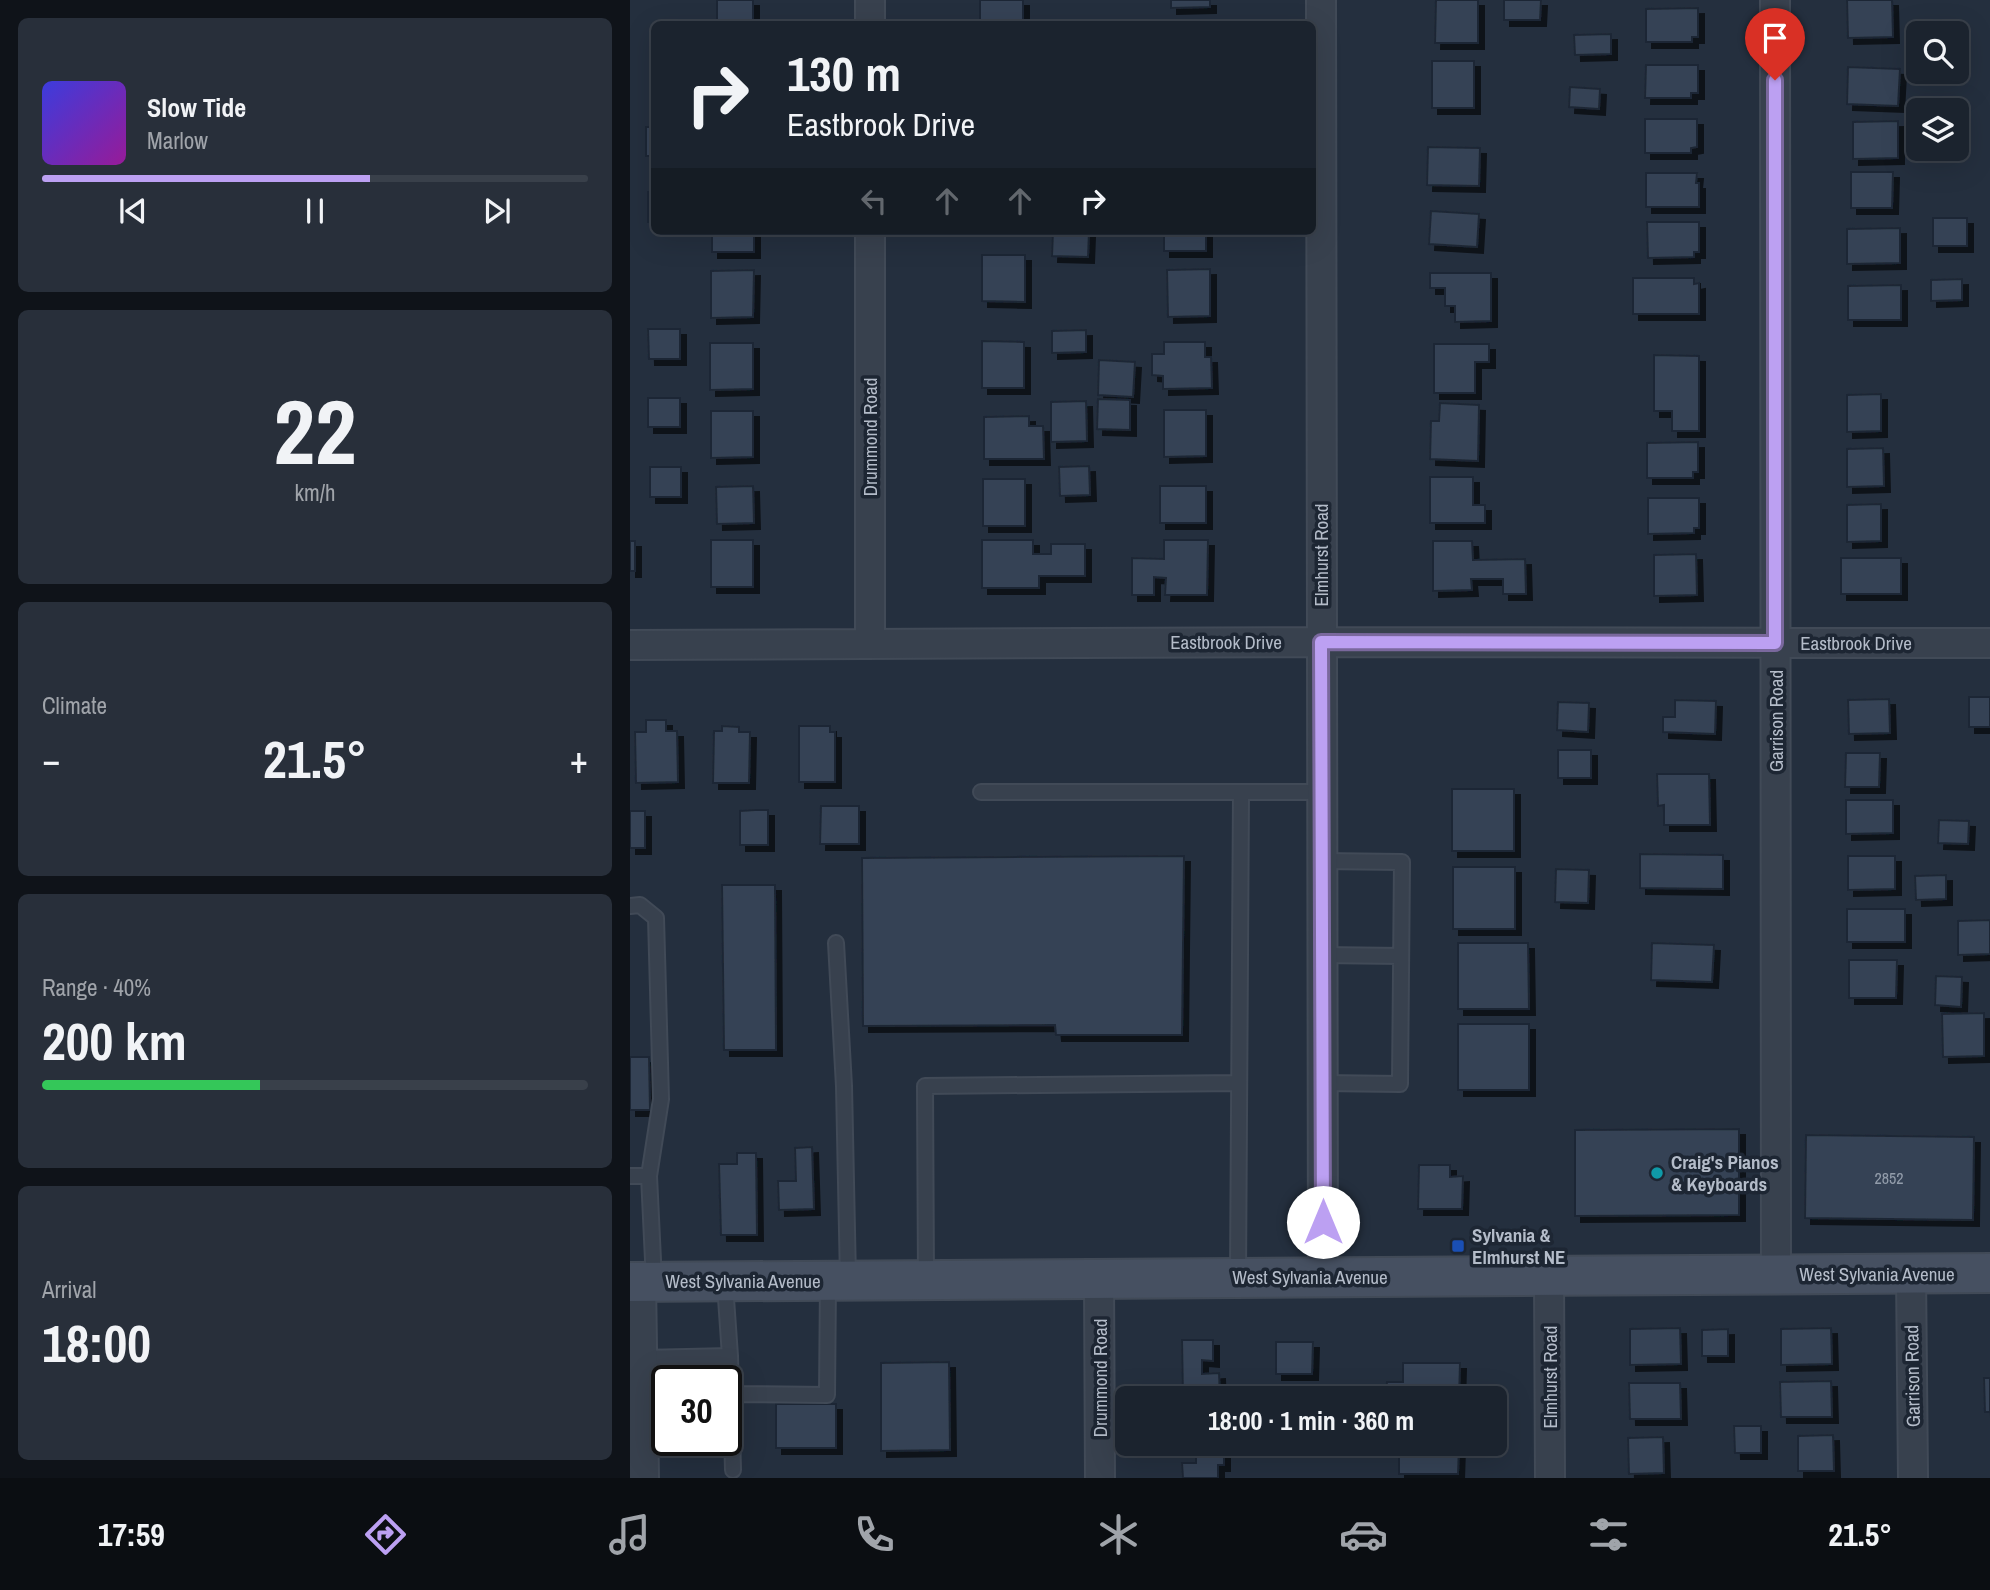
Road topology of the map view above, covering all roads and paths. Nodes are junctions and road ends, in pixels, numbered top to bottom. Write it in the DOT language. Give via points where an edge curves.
graph roads {
  1 [pos="870,0"];
  2 [pos="1321,0"];
  3 [pos="1775,0"];
  4 [pos="870,21"];
  5 [pos="870,235"];
  6 [pos="1321,642"];
  7 [pos="870,643"];
  8 [pos="1775,643"];
  9 [pos="1990,643"];
  10 [pos="630,645"];
  11 [pos="981,792"];
  12 [pos="1322,792"];
  13 [pos="1241,793"];
  14 [pos="1322,861"];
  15 [pos="630,906"];
  16 [pos="836,943"];
  17 [pos="1322,955"];
  18 [pos="1401,956"];
  19 [pos="1239,1083"];
  20 [pos="1322,1083"];
  21 [pos="630,1176"];
  22 [pos="649,1176"];
  23 [pos="1911,1273"];
  24 [pos="1990,1273"];
  25 [pos="1776,1274"];
  26 [pos="1549,1276"];
  27 [pos="1238,1278"];
  28 [pos="1323,1278"];
  29 [pos="926,1279"];
  30 [pos="1099,1279"];
  31 [pos="838,1280"];
  32 [pos="642,1281"];
  33 [pos="725,1281"];
  34 [pos="730,1356"];
  35 [pos="642,1358"];
  36 [pos="730,1365"];
  37 [pos="742,1394"];
  38 [pos="733,1456"];
  39 [pos="639,1469"];
  40 [pos="733,1470"];
  41 [pos="1100,1478"];
  42 [pos="1550,1478"];
  43 [pos="1913,1478"];
  1 -- 4 [label="street"];
  2 -- 6 [label="street, Elmhurst Road"];
  3 -- 8 [label="street, Garrison Road"];
  5 -- 7 [label="street, Drummond Road"];
  6 -- 7 [label="street, Eastbrook Drive"];
  6 -- 8 [label="street, Eastbrook Drive"];
  6 -- 12 [label="street, Elmhurst Road"];
  7 -- 10 [label="street, Eastbrook Drive"];
  8 -- 9 [label="street, Eastbrook Drive"];
  8 -- 25 [label="street, Garrison Road"];
  11 -- 13 [label="lane"];
  12 -- 13 [label="lane"];
  12 -- 14 [label="street, Elmhurst Road"];
  13 -- 19 [label="lane"];
  14 -- 17 [label="street, Elmhurst Road"];
  14 -- 18 [label="lane" via="1402,862"];
  15 -- 22 [label="lane" via="640,905 656,918 662,1099"];
  16 -- 31 [label="lane" via="844,1086"];
  17 -- 18 [label="lane"];
  17 -- 20 [label="street, Elmhurst Road"];
  18 -- 20 [label="lane" via="1400,1084"];
  19 -- 27 [label="lane"];
  19 -- 29 [label="lane" via="925,1086"];
  20 -- 28 [label="street, Elmhurst Road"];
  21 -- 22 [label="lane"];
  22 -- 32 [label="lane"];
  23 -- 24 [label="main road, West Sylvania Avenue"];
  23 -- 25 [label="main road, West Sylvania Avenue"];
  23 -- 43 [label="street, Garrison Road"];
  25 -- 26 [label="main road, West Sylvania Avenue"];
  26 -- 28 [label="main road, West Sylvania Avenue"];
  26 -- 42 [label="street, Elmhurst Road"];
  27 -- 28 [label="main road, West Sylvania Avenue"];
  27 -- 30 [label="main road, West Sylvania Avenue"];
  29 -- 30 [label="main road, West Sylvania Avenue"];
  29 -- 31 [label="main road, West Sylvania Avenue"];
  30 -- 41 [label="street, Drummond Road"];
  31 -- 33 [label="main road, West Sylvania Avenue"];
  31 -- 37 [label="lane" via="827,1395"];
  32 -- 33 [label="main road, West Sylvania Avenue"];
  32 -- 35 [label="street"];
  33 -- 34 [label="lane"];
  34 -- 35 [label="lane"];
  34 -- 36 [label="lane"];
  35 -- 39 [label="street"];
  38 -- 40 [label="lane"];
}
